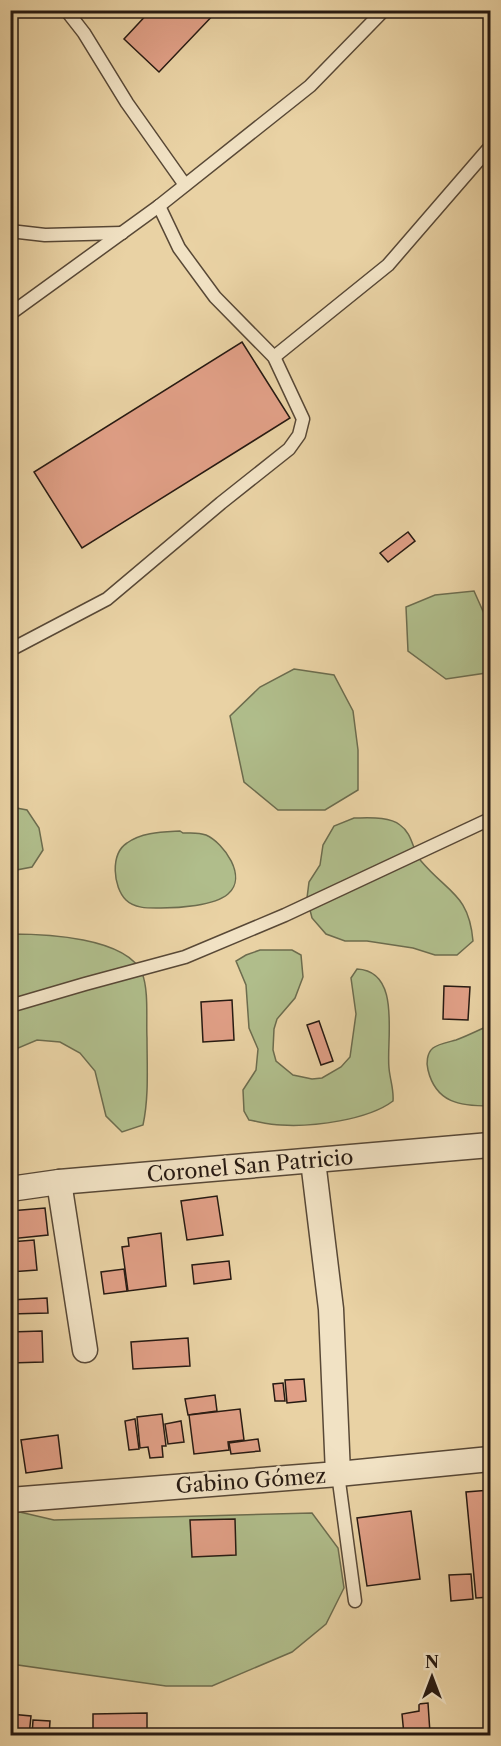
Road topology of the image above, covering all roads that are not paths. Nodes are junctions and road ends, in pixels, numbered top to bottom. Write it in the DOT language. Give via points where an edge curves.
graph roads {
  1 [pos="66,10"];
  2 [pos="378,13"];
  3 [pos="490,147"];
  4 [pos="185,185"];
  5 [pos="159,206"];
  6 [pos="10,231"];
  7 [pos="122,233"];
  8 [pos="10,314"];
  9 [pos="274,357"];
  10 [pos="10,650"];
  11 [pos="490,819"];
  12 [pos="10,1006"];
  13 [pos="490,1145"];
  14 [pos="313,1161"];
  15 [pos="59,1182"];
  16 [pos="10,1189"];
  17 [pos="86,1350"];
  18 [pos="490,1459"];
  19 [pos="338,1474"];
  20 [pos="10,1500"];
  21 [pos="355,1601"];
  1 -- 4 [label="lane"];
  2 -- 4 [label="lane" via="310,86"];
  3 -- 9 [label="lane" via="388,265"];
  4 -- 5 [label="lane"];
  5 -- 7 [label="lane"];
  5 -- 9 [label="lane" via="179,248 215,297"];
  6 -- 7 [label="lane" via="45,235"];
  7 -- 8 [label="lane"];
  9 -- 10 [label="lane" via="303,419 290,449 107,599"];
  11 -- 12 [label="lane" via="185,957"];
  13 -- 14 [label="street, Coronel San Patricio"];
  14 -- 15 [label="street, Coronel San Patricio"];
  14 -- 19 [label="street" via="331,1309"];
  15 -- 16 [label="street, Coronel San Patricio"];
  15 -- 17 [label="street"];
  18 -- 19 [label="street, Gabino Gómez"];
  19 -- 20 [label="street, Gabino Gómez"];
  19 -- 21 [label="lane"];
}
